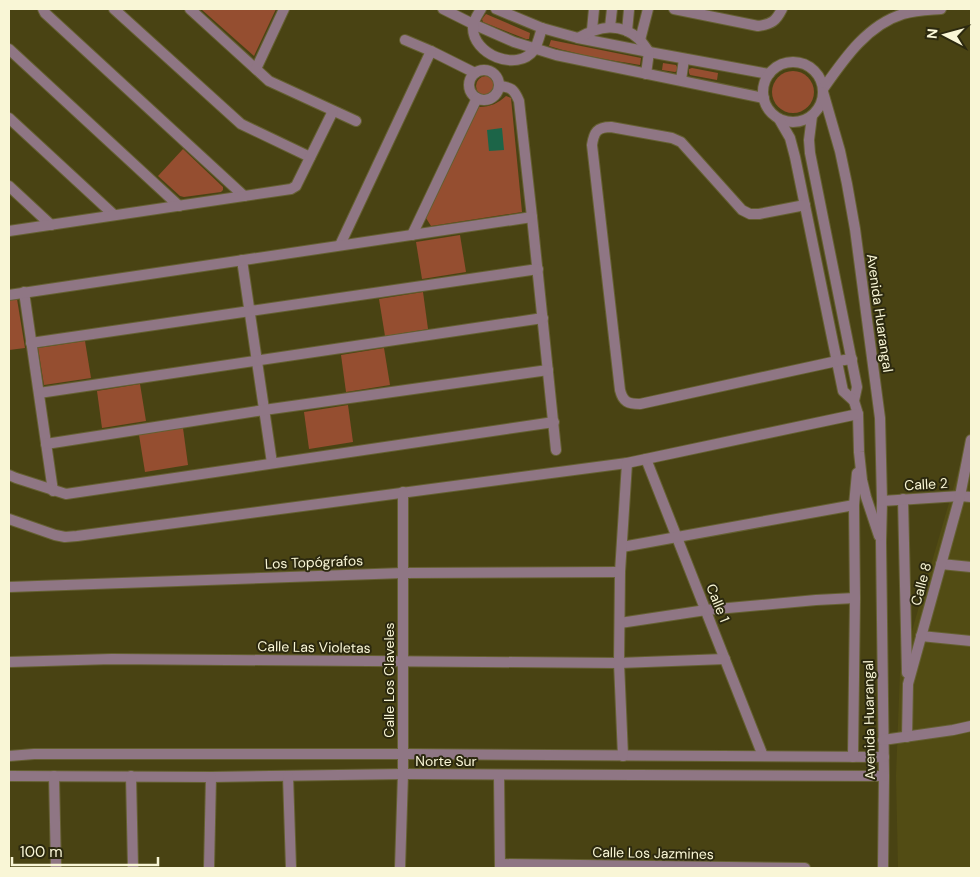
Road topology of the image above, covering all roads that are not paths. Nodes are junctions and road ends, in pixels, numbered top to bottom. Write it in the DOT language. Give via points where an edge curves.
graph roads {
  1 [pos="43,9"];
  2 [pos="114,9"];
  3 [pos="190,9"];
  4 [pos="284,9"];
  5 [pos="443,9"];
  6 [pos="480,9"];
  7 [pos="496,9"];
  8 [pos="594,9"];
  9 [pos="613,9"];
  10 [pos="648,9"];
  11 [pos="674,9"];
  12 [pos="782,9"];
  13 [pos="941,9"];
  14 [pos="630,10"];
  15 [pos="705,12"];
  16 [pos="473,24"];
  17 [pos="610,27"];
  18 [pos="542,28"];
  19 [pos="592,30"];
  20 [pos="627,31"];
  21 [pos="578,38"];
  22 [pos="405,40"];
  23 [pos="640,40"];
  24 [pos="9,49"];
  25 [pos="535,49"];
  26 [pos="431,51"];
  27 [pos="649,52"];
  28 [pos="488,53"];
  29 [pos="684,59"];
  30 [pos="505,60"];
  31 [pos="256,69"];
  32 [pos="479,72"];
  33 [pos="646,74"];
  34 [pos="770,74"];
  35 [pos="680,80"];
  36 [pos="498,82"];
  37 [pos="823,90"];
  38 [pos="477,98"];
  39 [pos="764,98"];
  40 [pos="333,111"];
  41 [pos="812,116"];
  42 [pos="9,118"];
  43 [pos="779,119"];
  44 [pos="356,121"];
  45 [pos="310,157"];
  46 [pos="9,186"];
  47 [pos="244,196"];
  48 [pos="805,205"];
  49 [pos="178,206"];
  50 [pos="114,215"];
  51 [pos="532,217"];
  52 [pos="51,225"];
  53 [pos="9,231"];
  54 [pos="412,235"];
  55 [pos="340,245"];
  56 [pos="242,260"];
  57 [pos="538,269"];
  58 [pos="24,292"];
  59 [pos="9,295"];
  60 [pos="250,312"];
  61 [pos="543,318"];
  62 [pos="31,343"];
  63 [pos="852,359"];
  64 [pos="257,360"];
  65 [pos="837,361"];
  66 [pos="548,370"];
  67 [pos="39,393"];
  68 [pos="854,401"];
  69 [pos="264,410"];
  70 [pos="858,414"];
  71 [pos="554,422"];
  72 [pos="971,440"];
  73 [pos="46,444"];
  74 [pos="556,450"];
  75 [pos="859,452"];
  76 [pos="646,460"];
  77 [pos="272,463"];
  78 [pos="626,463"];
  79 [pos="9,475"];
  80 [pos="53,490"];
  81 [pos="403,492"];
  82 [pos="960,496"];
  83 [pos="971,497"];
  84 [pos="903,500"];
  85 [pos="882,501"];
  86 [pos="854,504"];
  87 [pos="9,519"];
  88 [pos="676,536"];
  89 [pos="881,542"];
  90 [pos="622,547"];
  91 [pos="941,564"];
  92 [pos="971,567"];
  93 [pos="620,572"];
  94 [pos="403,573"];
  95 [pos="9,587"];
  96 [pos="855,598"];
  97 [pos="706,610"];
  98 [pos="620,623"];
  99 [pos="921,636"];
  100 [pos="971,641"];
  101 [pos="725,659"];
  102 [pos="403,661"];
  103 [pos="9,662"];
  104 [pos="619,663"];
  105 [pos="908,684"];
  106 [pos="971,726"];
  107 [pos="907,737"];
  108 [pos="884,740"];
  109 [pos="403,754"];
  110 [pos="9,756"];
  111 [pos="623,756"];
  112 [pos="764,756"];
  113 [pos="853,757"];
  114 [pos="884,757"];
  115 [pos="403,774"];
  116 [pos="499,775"];
  117 [pos="9,776"];
  118 [pos="54,776"];
  119 [pos="131,776"];
  120 [pos="288,776"];
  121 [pos="884,776"];
  122 [pos="211,777"];
  123 [pos="500,866"];
  124 [pos="56,868"];
  125 [pos="134,868"];
  126 [pos="209,868"];
  127 [pos="291,868"];
  128 [pos="400,868"];
  129 [pos="806,868"];
  130 [pos="883,868"];
  1 -- 47 [label="street"];
  2 -- 45 [label="street" via="241,124"];
  3 -- 31 [label="street"];
  4 -- 31 [label="street"];
  5 -- 16 [label="street"];
  6 -- 16 [label="street"];
  7 -- 18 [label="street"];
  8 -- 19 [label="street"];
  9 -- 14 [label="street" via="620,12"];
  9 -- 17 [label="street"];
  10 -- 23 [label="street"];
  11 -- 15 [label="street"];
  12 -- 15 [label="street" via="777,18 758,26"];
  13 -- 37 [label="street" via="920,10 887,19 858,43"];
  14 -- 20 [label="street"];
  16 -- 25 [label="street"];
  16 -- 28 [label="street" via="474,37"];
  17 -- 19 [label="street"];
  17 -- 20 [label="street"];
  18 -- 21 [label="street"];
  18 -- 25 [label="street"];
  19 -- 21 [label="street"];
  20 -- 23 [label="street"];
  21 -- 27 [label="street"];
  22 -- 26 [label="street"];
  23 -- 27 [label="street"];
  24 -- 49 [label="street"];
  25 -- 30 [label="street" via="526,57"];
  25 -- 33 [label="street"];
  26 -- 32 [label="street"];
  26 -- 55 [label="street"];
  27 -- 29 [label="street"];
  27 -- 33 [label="street"];
  28 -- 30 [label="street"];
  28 -- 32 [label="street"];
  29 -- 34 [label="street"];
  29 -- 35 [label="street"];
  30 -- 36 [label="street"];
  31 -- 40 [label="street" via="269,81"];
  32 -- 36 [label="street" via="491,71"];
  32 -- 38 [label="street" via="471,79 470,86"];
  33 -- 35 [label="street"];
  34 -- 37 [label="street" via="789,62 805,65 817,74"];
  34 -- 39 [label="street" via="765,81"];
  35 -- 39 [label="street"];
  36 -- 38 [label="street" via="498,91 491,98"];
  36 -- 51 [label="street" via="514,91 519,101"];
  37 -- 41 [label="street" via="822,101"];
  37 -- 85 [label="street, Avenida Huarangal" via="840,151 855,230 880,418"];
  38 -- 54 [label="street"];
  39 -- 43 [label="street" via="772,114"];
  40 -- 44 [label="street"];
  40 -- 45 [label="street"];
  41 -- 43 [label="street" via="796,122"];
  41 -- 63 [label="street, Avenida Huarangal" via="810,153"];
  42 -- 50 [label="street"];
  43 -- 48 [label="street, Avenida Huarangal" via="790,138"];
  45 -- 47 [label="street" via="292,189"];
  46 -- 52 [label="street"];
  47 -- 49 [label="street"];
  48 -- 65 [label="street, Avenida Huarangal"];
  48 -- 65 [label="street" via="750,214 742,210 682,142 611,127 598,130 594,136 592,145 620,390 626,402 640,404"];
  49 -- 50 [label="street"];
  50 -- 52 [label="street"];
  51 -- 54 [label="street"];
  51 -- 57 [label="street"];
  52 -- 53 [label="street"];
  54 -- 55 [label="street"];
  55 -- 56 [label="street"];
  56 -- 58 [label="street"];
  56 -- 60 [label="street"];
  57 -- 60 [label="street"];
  57 -- 61 [label="street"];
  58 -- 59 [label="street"];
  58 -- 62 [label="street"];
  60 -- 62 [label="street"];
  60 -- 64 [label="street"];
  61 -- 64 [label="street"];
  61 -- 66 [label="street"];
  62 -- 67 [label="street"];
  63 -- 65 [label="street"];
  63 -- 68 [label="street, Avenida Huarangal" via="857,386"];
  64 -- 67 [label="street"];
  64 -- 69 [label="street"];
  65 -- 68 [label="street, Avenida Huarangal" via="843,391"];
  66 -- 69 [label="street"];
  66 -- 71 [label="street"];
  67 -- 73 [label="street"];
  68 -- 70 [label="street, Avenida Huarangal"];
  69 -- 73 [label="street"];
  69 -- 77 [label="street"];
  70 -- 75 [label="street, Avenida Huarangal"];
  70 -- 76 [label="street"];
  71 -- 74 [label="street"];
  71 -- 77 [label="street"];
  72 -- 82 [label="street, Calle 8"];
  73 -- 80 [label="street"];
  75 -- 86 [label="street"];
  75 -- 89 [label="street, Avenida Huarangal" via="866,497"];
  76 -- 78 [label="street"];
  76 -- 88 [label="street, Calle 1"];
  77 -- 80 [label="street" via="66,494"];
  78 -- 81 [label="street"];
  78 -- 90 [label="street"];
  79 -- 80 [label="street"];
  81 -- 87 [label="street" via="64,537"];
  81 -- 94 [label="street, Calle Los Claveles"];
  82 -- 83 [label="street, Calle 2"];
  82 -- 84 [label="street, Calle 2"];
  82 -- 91 [label="street, Calle 8"];
  84 -- 85 [label="street, Calle 2"];
  84 -- 105 [label="street"];
  85 -- 89 [label="street, Avenida Huarangal"];
  86 -- 88 [label="street"];
  86 -- 96 [label="street"];
  88 -- 90 [label="street"];
  88 -- 97 [label="street, Calle 1"];
  89 -- 108 [label="street, Avenida Huarangal"];
  90 -- 93 [label="street"];
  91 -- 92 [label="street"];
  91 -- 99 [label="street, Calle 8"];
  93 -- 94 [label="street, Los Topógrafos"];
  93 -- 98 [label="street"];
  94 -- 95 [label="street, Los Topógrafos"];
  94 -- 102 [label="street, Calle Los Claveles"];
  96 -- 97 [label="street"];
  96 -- 113 [label="street"];
  97 -- 98 [label="street"];
  97 -- 101 [label="street, Calle 1"];
  98 -- 104 [label="street"];
  99 -- 100 [label="street"];
  99 -- 105 [label="street, Calle 8"];
  101 -- 104 [label="street, Calle Las Violetas"];
  101 -- 112 [label="street, Calle 1"];
  102 -- 103 [label="street, Calle Las Violetas" via="112,659"];
  102 -- 104 [label="street, Calle Las Violetas"];
  102 -- 109 [label="street, Calle Los Claveles"];
  104 -- 111 [label="street"];
  105 -- 107 [label="street, Calle 8"];
  106 -- 107 [label="street"];
  107 -- 108 [label="street"];
  108 -- 114 [label="street, Avenida Huarangal"];
  109 -- 110 [label="street, Norte Sur"];
  109 -- 111 [label="street, Norte Sur"];
  109 -- 115 [label="street, Calle Los Claveles"];
  111 -- 112 [label="street, Norte Sur"];
  112 -- 113 [label="street, Norte Sur"];
  113 -- 114 [label="street, Norte Sur"];
  114 -- 121 [label="street, Avenida Huarangal"];
  115 -- 116 [label="street, Norte Sur"];
  115 -- 120 [label="street, Norte Sur"];
  115 -- 128 [label="street, Calle Los Claveles"];
  116 -- 121 [label="street, Norte Sur"];
  116 -- 123 [label="street"];
  117 -- 118 [label="street, Norte Sur"];
  118 -- 119 [label="street, Norte Sur"];
  118 -- 124 [label="street"];
  119 -- 122 [label="street, Norte Sur"];
  119 -- 125 [label="street"];
  120 -- 122 [label="street, Norte Sur"];
  120 -- 127 [label="street"];
  121 -- 130 [label="street, Avenida Huarangal"];
  122 -- 126 [label="street"];
  123 -- 129 [label="street, Calle Los Jazmines"];
}
